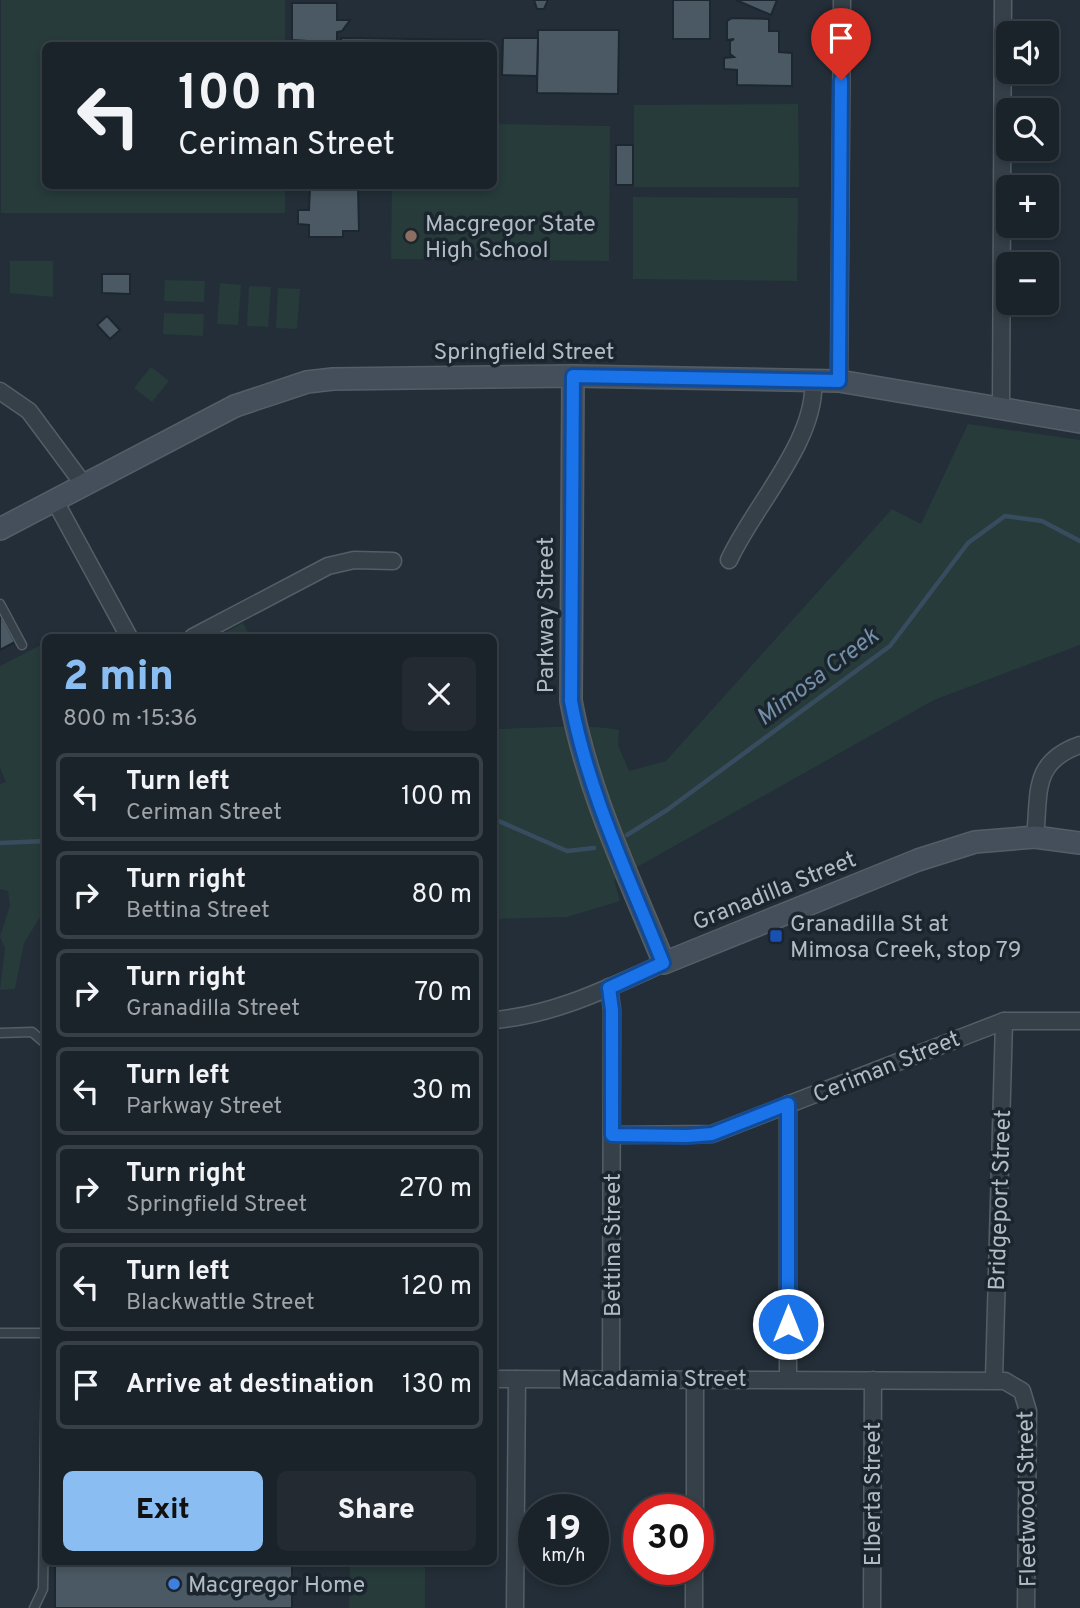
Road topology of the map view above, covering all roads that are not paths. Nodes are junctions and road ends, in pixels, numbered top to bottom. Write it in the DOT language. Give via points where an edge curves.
graph roads {
  1 [pos="842,0"];
  2 [pos="1003,0"];
  3 [pos="573,376"];
  4 [pos="813,380"];
  5 [pos="839,381"];
  6 [pos="0,391"];
  7 [pos="1001,409"];
  8 [pos="1080,422"];
  9 [pos="84,485"];
  10 [pos="55,500"];
  11 [pos="0,529"];
  12 [pos="729,560"];
  13 [pos="393,561"];
  14 [pos="0,604"];
  15 [pos="127,634"];
  16 [pos="199,634"];
  17 [pos="22,645"];
  18 [pos="1080,745"];
  19 [pos="1035,837"];
  20 [pos="1080,842"];
  21 [pos="663,963"];
  22 [pos="609,988"];
  23 [pos="497,1019"];
  24 [pos="1004,1021"];
  25 [pos="1080,1021"];
  26 [pos="0,1033"];
  27 [pos="42,1041"];
  28 [pos="788,1104"];
  29 [pos="612,1135"];
  30 [pos="0,1333"];
  31 [pos="42,1333"];
  32 [pos="611,1377"];
  33 [pos="695,1378"];
  34 [pos="497,1379"];
  35 [pos="517,1379"];
  36 [pos="788,1379"];
  37 [pos="993,1379"];
  38 [pos="873,1380"];
  39 [pos="1022,1391"];
  40 [pos="695,1494"];
  41 [pos="43,1565"];
  42 [pos="695,1585"];
  43 [pos="34,1608"];
  44 [pos="515,1608"];
  45 [pos="694,1608"];
  46 [pos="872,1608"];
  47 [pos="1027,1608"];
  1 -- 5 [label="street"];
  2 -- 7 [label="street"];
  3 -- 4 [label="street, Springfield Street"];
  3 -- 9 [label="street, Springfield Street" via="362,376 307,382 235,406"];
  3 -- 21 [label="street, Parkway Street" via="571,701 599,806"];
  4 -- 5 [label="street, Springfield Street"];
  4 -- 12 [label="street" via="809,417"];
  5 -- 7 [label="street, Springfield Street"];
  6 -- 9 [label="street" via="29,411"];
  7 -- 8 [label="street, Springfield Street"];
  9 -- 10 [label="street, Springfield Street"];
  10 -- 11 [label="street, Springfield Street"];
  10 -- 15 [label="street"];
  13 -- 16 [label="street" via="354,560 328,566"];
  14 -- 17 [label="lane"];
  18 -- 19 [label="street" via="1050,760 1041,780"];
  19 -- 20 [label="street, Granadilla Street"];
  19 -- 21 [label="street, Granadilla Street" via="975,842 918,860"];
  21 -- 22 [label="street, Granadilla Street"];
  22 -- 23 [label="street, Granadilla Street" via="546,1011"];
  22 -- 29 [label="street, Bettina Street"];
  24 -- 25 [label="street, Ceriman Street"];
  24 -- 28 [label="street, Ceriman Street"];
  24 -- 37 [label="street, Bridgeport Street"];
  26 -- 27 [label="lane" via="32,1032"];
  28 -- 29 [label="street, Ceriman Street" via="712,1134"];
  28 -- 36 [label="street"];
  29 -- 32 [label="street, Bettina Street"];
  30 -- 31 [label="lane"];
  32 -- 33 [label="street, Macadamia Street"];
  32 -- 35 [label="street, Macadamia Street"];
  33 -- 36 [label="street, Macadamia Street"];
  33 -- 40 [label="street"];
  34 -- 35 [label="street, Macadamia Street"];
  35 -- 44 [label="street"];
  36 -- 38 [label="street, Macadamia Street"];
  37 -- 38 [label="street, Macadamia Street"];
  37 -- 39 [label="street, Macadamia Street"];
  38 -- 46 [label="street, Elberta Street"];
  39 -- 47 [label="street, Fleetwood Street" via="1028,1411"];
  41 -- 43 [label="lane" via="43,1589"];
  42 -- 45 [label="street"];
}
